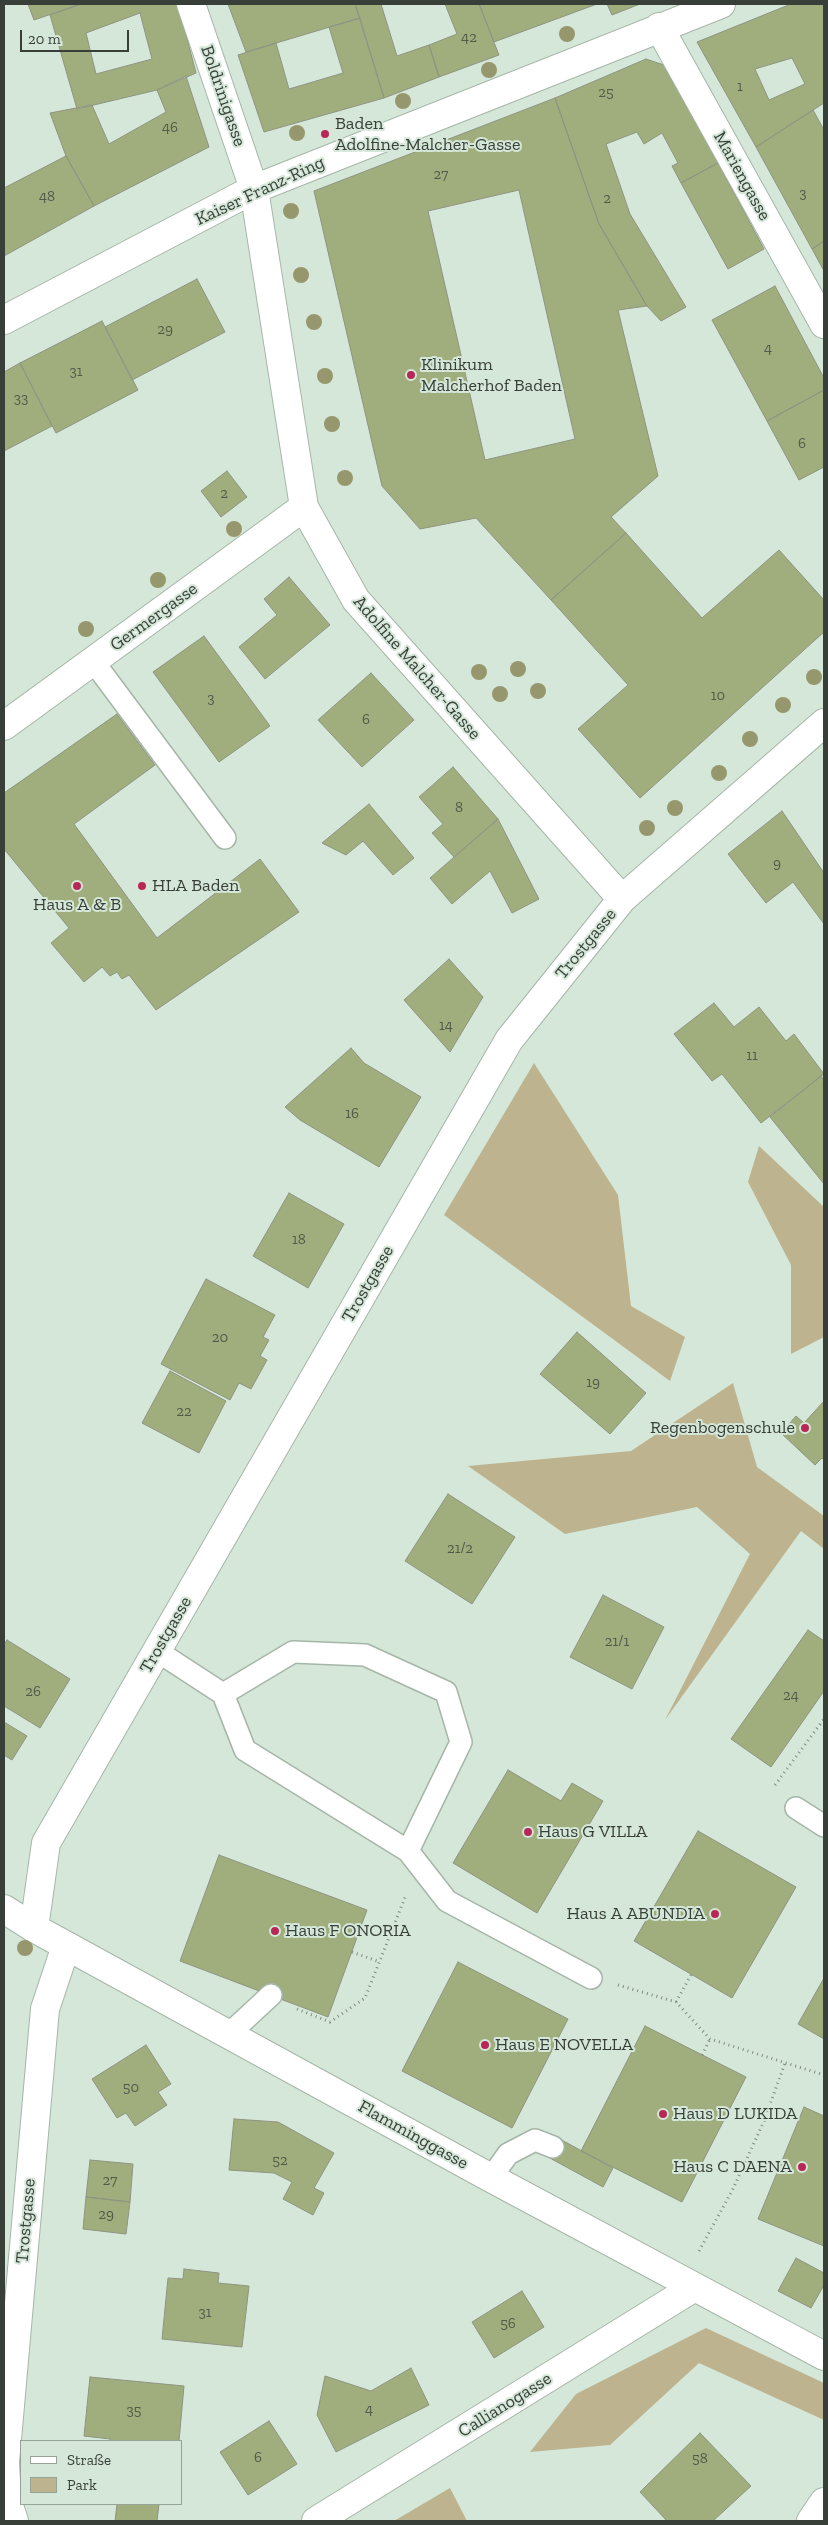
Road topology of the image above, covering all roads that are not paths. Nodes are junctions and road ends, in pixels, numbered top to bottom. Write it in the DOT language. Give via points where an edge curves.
graph roads {
  1 [pos="192,4"];
  2 [pos="721,4"];
  3 [pos="659,27"];
  4 [pos="254,189"];
  5 [pos="4,320"];
  6 [pos="824,324"];
  7 [pos="304,507"];
  8 [pos="93,661"];
  9 [pos="824,723"];
  10 [pos="4,726"];
  11 [pos="225,838"];
  12 [pos="622,899"];
  13 [pos="157,1651"];
  14 [pos="222,1694"];
  15 [pos="796,1808"];
  16 [pos="824,1826"];
  17 [pos="408,1851"];
  18 [pos="4,1909"];
  19 [pos="34,1928"];
  20 [pos="66,1946"];
  21 [pos="591,1978"];
  22 [pos="271,1995"];
  23 [pos="229,2034"];
  24 [pos="553,2147"];
  25 [pos="491,2178"];
  26 [pos="693,2288"];
  27 [pos="824,2356"];
  28 [pos="824,2502"];
  29 [pos="11,2511"];
  30 [pos="316,2521"];
  31 [pos="811,2521"];
  1 -- 4 [label="street, Boldrinigasse"];
  2 -- 3 [label="street, Kaiser Franz-Ring"];
  3 -- 4 [label="street, Kaiser Franz-Ring"];
  3 -- 6 [label="street, Mariengasse"];
  4 -- 5 [label="street, Kaiser Franz-Ring"];
  4 -- 7 [label="street, Adolfine Malcher-Gasse"];
  7 -- 8 [label="street, Germergasse"];
  7 -- 12 [label="street, Adolfine Malcher-Gasse" via="356,600"];
  8 -- 10 [label="street, Germergasse"];
  8 -- 11 [label="lane"];
  9 -- 12 [label="street, Trostgasse"];
  12 -- 13 [label="street, Trostgasse" via="508,1040"];
  13 -- 14 [label="lane"];
  13 -- 19 [label="street, Trostgasse" via="46,1843"];
  14 -- 17 [label="lane" via="245,1750"];
  14 -- 17 [label="lane" via="293,1652 365,1654 446,1692 460,1742"];
  15 -- 16 [label="lane"];
  17 -- 21 [label="lane" via="447,1901"];
  18 -- 19 [label="street, Flamminggasse"];
  19 -- 20 [label="street, Flamminggasse"];
  20 -- 23 [label="street, Flamminggasse"];
  20 -- 29 [label="street, Trostgasse" via="45,2009 5,2462"];
  22 -- 23 [label="lane"];
  23 -- 25 [label="street, Flamminggasse"];
  24 -- 25 [label="lane" via="535,2140 508,2154"];
  25 -- 26 [label="street, Flamminggasse"];
  26 -- 27 [label="street, Flamminggasse"];
  26 -- 30 [label="street, Callianogasse"];
  28 -- 31 [label="street"];
}
